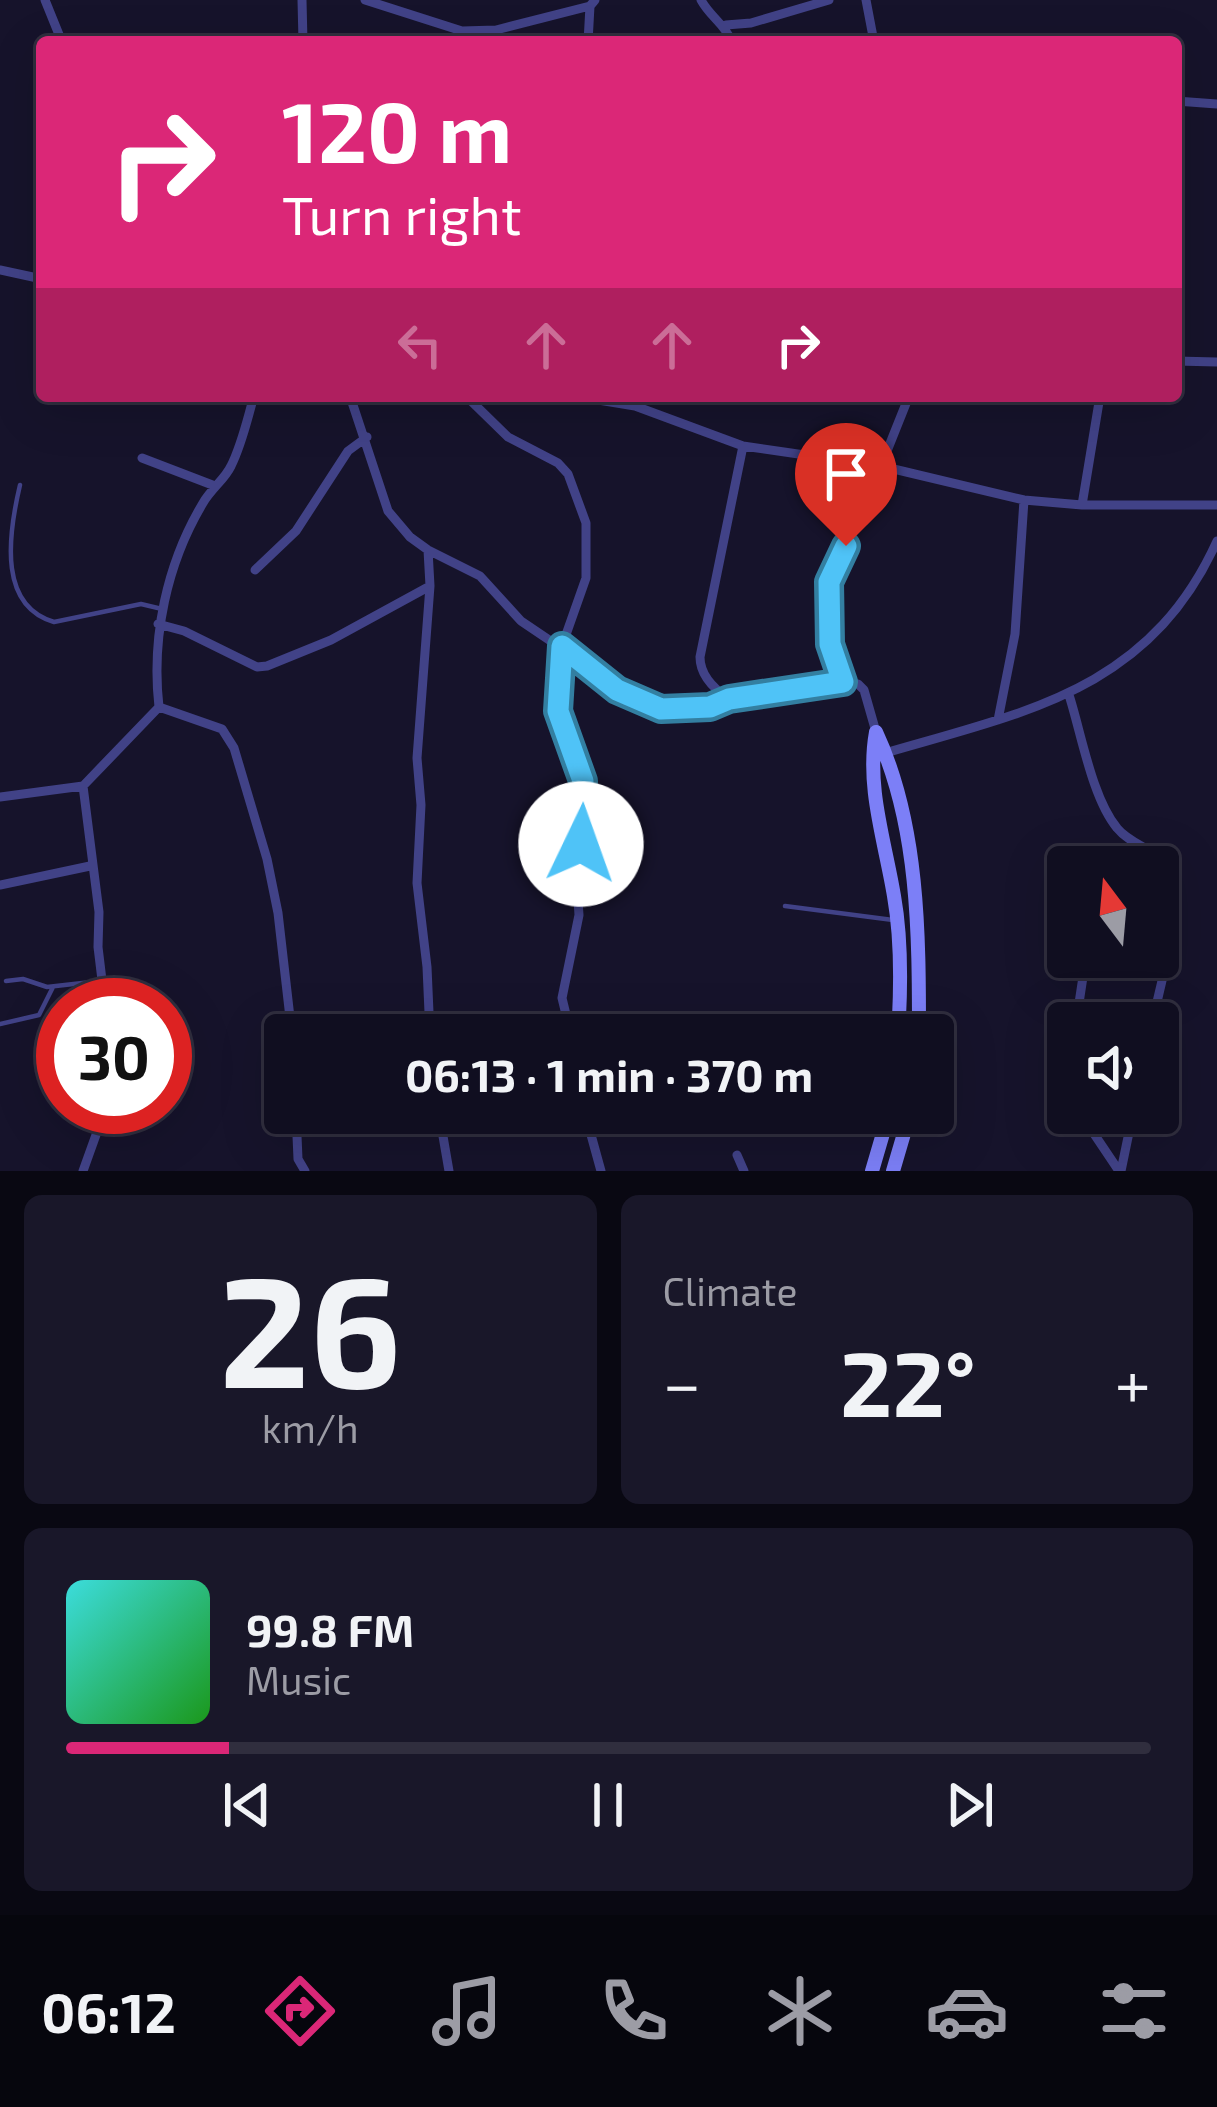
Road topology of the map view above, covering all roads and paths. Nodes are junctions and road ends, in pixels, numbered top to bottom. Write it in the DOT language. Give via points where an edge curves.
graph roads {
  1 [pos="45,0"];
  2 [pos="302,0"];
  3 [pos="364,0"];
  4 [pos="701,0"];
  5 [pos="829,0"];
  6 [pos="866,0"];
  7 [pos="592,3"];
  8 [pos="726,26"];
  9 [pos="60,36"];
  10 [pos="303,36"];
  11 [pos="589,36"];
  12 [pos="730,36"];
  13 [pos="873,36"];
  14 [pos="1182,101"];
  15 [pos="1217,104"];
  16 [pos="0,270"];
  17 [pos="36,279"];
  18 [pos="1182,361"];
  19 [pos="1217,362"];
  20 [pos="252,402"];
  21 [pos="352,402"];
  22 [pos="472,402"];
  23 [pos="615,402"];
  24 [pos="906,402"];
  25 [pos="1099,402"];
  26 [pos="367,437"];
  27 [pos="742,446"];
  28 [pos="142,458"];
  29 [pos="853,462"];
  30 [pos="881,466"];
  31 [pos="20,485"];
  32 [pos="215,486"];
  33 [pos="1024,500"];
  34 [pos="1082,505"];
  35 [pos="1217,505"];
  36 [pos="1217,541"];
  37 [pos="428,550"];
  38 [pos="2,562"];
  39 [pos="255,570"];
  40 [pos="430,586"];
  41 [pos="18,604"];
  42 [pos="162,609"];
  43 [pos="158,624"];
  44 [pos="562,646"];
  45 [pos="843,682"];
  46 [pos="1069,695"];
  47 [pos="729,699"];
  48 [pos="159,707"];
  49 [pos="998,720"];
  50 [pos="876,731"];
  51 [pos="879,756"];
  52 [pos="83,786"];
  53 [pos="0,797"];
  54 [pos="1135,843"];
  55 [pos="1132,846"];
  56 [pos="91,866"];
  57 [pos="0,885"];
  58 [pos="785,907"];
  59 [pos="896,921"];
  60 [pos="101,978"];
  61 [pos="5,981"];
  62 [pos="36,983"];
  63 [pos="1156,1002"];
  64 [pos="290,1014"];
  65 [pos="429,1014"];
  66 [pos="566,1014"];
  67 [pos="898,1014"];
  68 [pos="918,1014"];
  69 [pos="36,1016"];
  70 [pos="0,1024"];
  71 [pos="96,1134"];
  72 [pos="297,1134"];
  73 [pos="443,1134"];
  74 [pos="591,1134"];
  75 [pos="883,1134"];
  76 [pos="904,1134"];
  77 [pos="1094,1134"];
  78 [pos="1128,1134"];
  79 [pos="737,1155"];
  80 [pos="83,1171"];
  81 [pos="305,1171"];
  82 [pos="449,1171"];
  83 [pos="601,1171"];
  84 [pos="744,1171"];
  85 [pos="872,1171"];
  86 [pos="893,1171"];
  87 [pos="1120,1171"];
  1 -- 9 [label="street"];
  2 -- 10 [label="street"];
  3 -- 7 [label="street" via="462,31 496,30"];
  4 -- 8 [label="street"];
  5 -- 8 [label="street"];
  6 -- 13 [label="street"];
  7 -- 11 [label="street"];
  8 -- 12 [label="street"];
  14 -- 15 [label="street"];
  16 -- 17 [label="street"];
  18 -- 19 [label="street"];
  20 -- 32 [label="street" via="229,472"];
  21 -- 26 [label="street"];
  22 -- 44 [label="street" via="568,474 588,549"];
  23 -- 27 [label="street"];
  24 -- 30 [label="street"];
  25 -- 34 [label="street"];
  26 -- 37 [label="street" via="388,511"];
  26 -- 39 [label="street" via="348,451 296,531"];
  27 -- 29 [label="street"];
  27 -- 47 [label="street" via="700,657"];
  28 -- 32 [label="street"];
  29 -- 30 [label="street"];
  29 -- 45 [label="street" via="846,546 829,582 830,644"];
  30 -- 33 [label="street"];
  31 -- 38 [label="lane"];
  32 -- 42 [label="street" via="189,531"];
  33 -- 34 [label="street"];
  33 -- 49 [label="street" via="1015,634"];
  34 -- 35 [label="street"];
  36 -- 46 [label="street" via="1201,577 1144,643"];
  37 -- 40 [label="street"];
  37 -- 44 [label="street" via="480,576 521,621"];
  40 -- 43 [label="street" via="267,666"];
  40 -- 65 [label="street" via="417,758"];
  41 -- 42 [label="lane" via="54,622 141,604"];
  42 -- 43 [label="street"];
  43 -- 48 [label="street"];
  44 -- 47 [label="street" via="617,690 661,709"];
  44 -- 66 [label="street" via="558,711 584,786"];
  45 -- 47 [label="street"];
  45 -- 50 [label="street" via="864,691"];
  46 -- 49 [label="street"];
  46 -- 54 [label="street" via="1101,797"];
  48 -- 52 [label="street"];
  48 -- 64 [label="street" via="222,729 234,748 276,900"];
  49 -- 51 [label="street"];
  50 -- 51 [label="street"];
  51 -- 59 [label="street"];
  51 -- 68 [label="street" via="915,899"];
  52 -- 53 [label="street"];
  52 -- 56 [label="street"];
  54 -- 55 [label="street"];
  54 -- 63 [label="street" via="1168,863 1177,879"];
  56 -- 57 [label="street"];
  56 -- 60 [label="street"];
  58 -- 59 [label="lane"];
  59 -- 67 [label="street"];
  61 -- 62 [label="lane"];
  69 -- 70 [label="lane"];
  71 -- 80 [label="street"];
  72 -- 81 [label="street"];
  73 -- 82 [label="street"];
  74 -- 83 [label="street"];
  75 -- 85 [label="street"];
  76 -- 86 [label="street"];
  77 -- 87 [label="street"];
  78 -- 87 [label="street"];
  79 -- 84 [label="street"];
}
